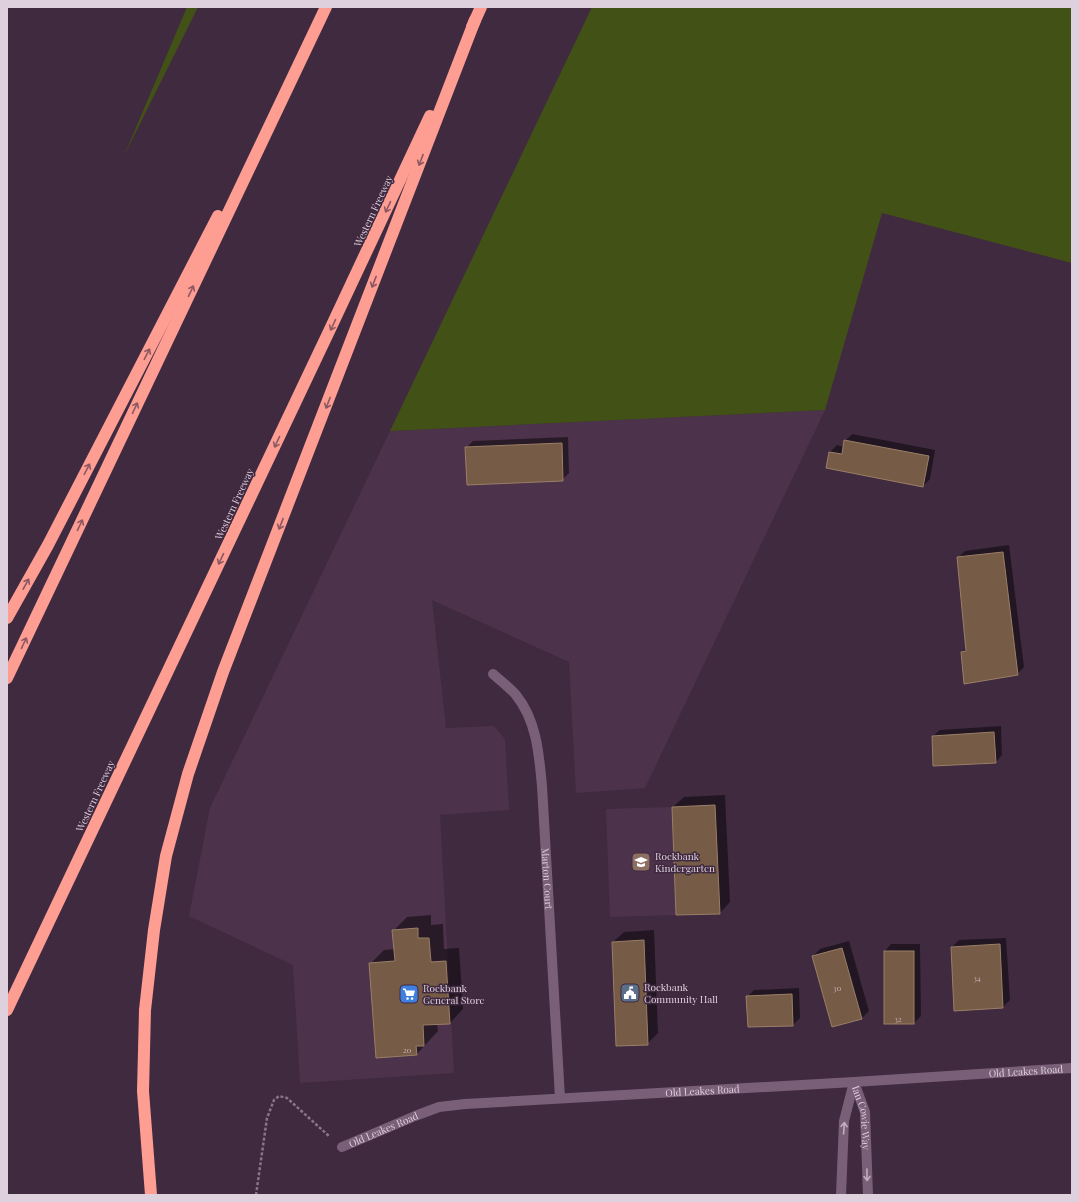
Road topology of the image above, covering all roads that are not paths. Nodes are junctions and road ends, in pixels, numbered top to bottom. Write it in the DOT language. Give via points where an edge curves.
graph roads {
  1 [pos="326,7"];
  2 [pos="481,7"];
  3 [pos="475,20"];
  4 [pos="7,618"];
  5 [pos="493,674"];
  6 [pos="7,678"];
  7 [pos="7,1010"];
  8 [pos="1072,1068"];
  9 [pos="854,1082"];
  10 [pos="560,1098"];
  11 [pos="342,1148"];
  12 [pos="151,1195"];
  13 [pos="841,1195"];
  14 [pos="868,1195"];
  4 -- 1 [label="highway, one-way" via="48,545"];
  6 -- 1 [label="highway, one-way"];
  2 -- 3 [label="highway, Western Freeway"];
  3 -- 7 [label="highway, Western Freeway, one-way"];
  3 -- 12 [label="highway, one-way" via="224,672 188,774 166,856 148,971 143,1091"];
  5 -- 10 [label="street, Marton Court" via="516,696 525,709 532,723 539,758"];
  8 -- 9 [label="street, Old Leakes Road"];
  9 -- 10 [label="street, Old Leakes Road"];
  13 -- 9 [label="street, Ian Cowie Way, one-way" via="844,1121"];
  9 -- 14 [label="street, Ian Cowie Way, one-way" via="864,1112"];
  10 -- 11 [label="street, Old Leakes Road" via="439,1107"];
}
